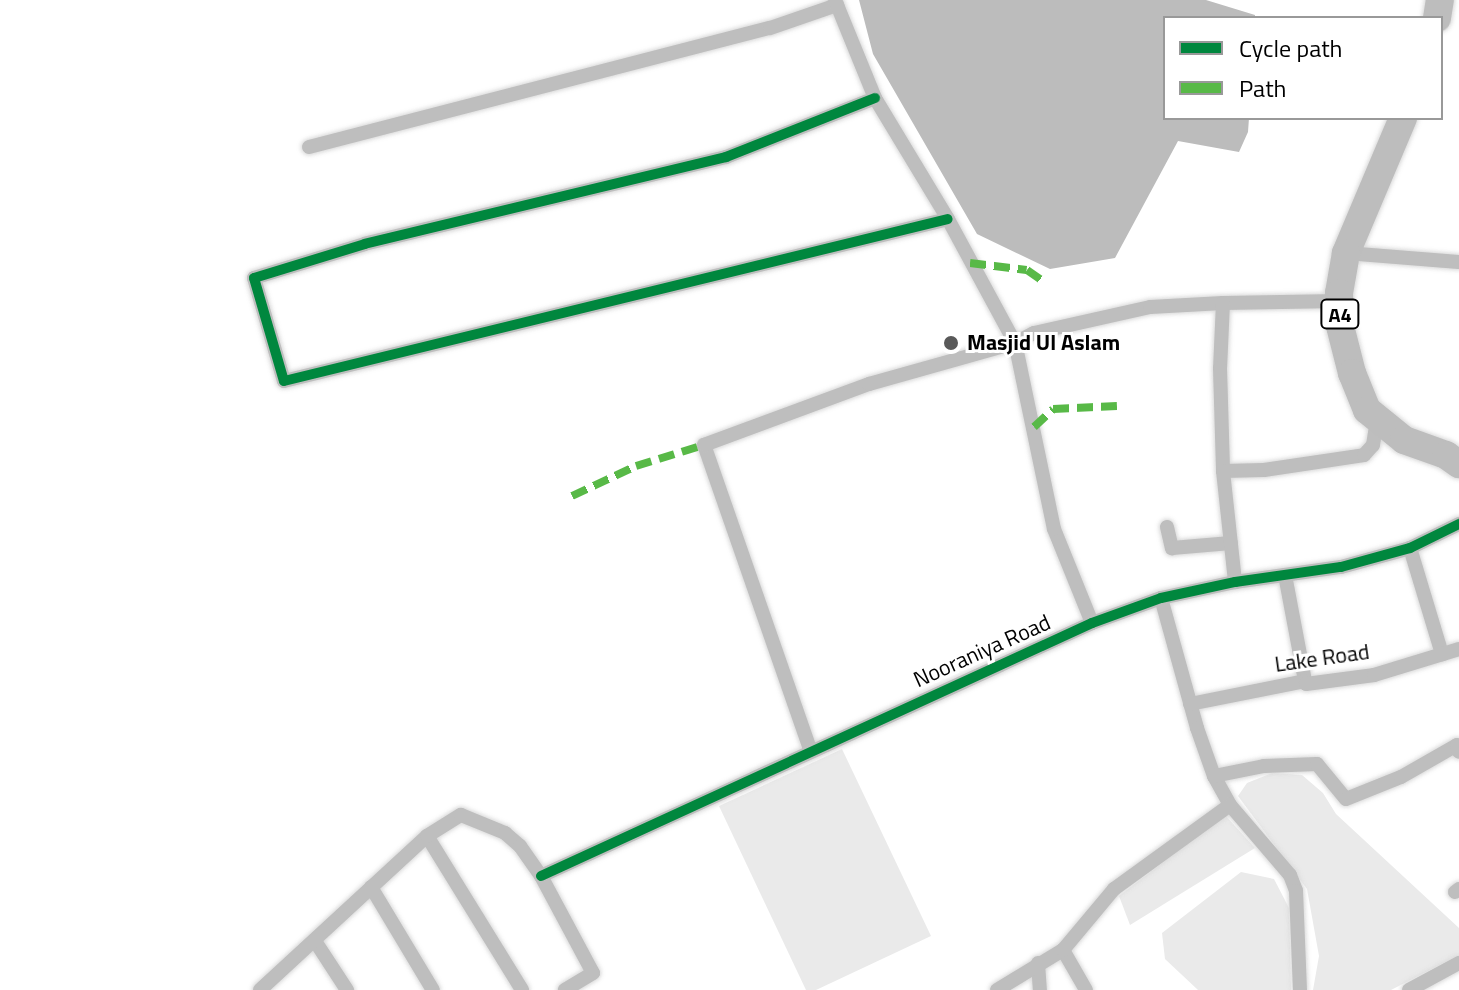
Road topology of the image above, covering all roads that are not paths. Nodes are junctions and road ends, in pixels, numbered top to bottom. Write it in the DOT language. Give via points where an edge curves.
graph roads {
  1 [pos="836,3"];
  2 [pos="875,98"];
  3 [pos="1402,120"];
  4 [pos="309,147"];
  5 [pos="948,219"];
  6 [pos="1346,253"];
  7 [pos="1459,262"];
  8 [pos="1339,301"];
  9 [pos="1223,303"];
  10 [pos="1015,343"];
  11 [pos="1377,420"];
  12 [pos="1459,464"];
  13 [pos="1223,471"];
  14 [pos="1459,524"];
  15 [pos="1167,527"];
  16 [pos="1231,543"];
  17 [pos="1410,548"];
  18 [pos="1285,575"];
  19 [pos="1235,582"];
  20 [pos="1161,598"];
  21 [pos="1092,623"];
  22 [pos="1459,649"];
  23 [pos="1442,654"];
  24 [pos="1305,681"];
  25 [pos="1190,704"];
  26 [pos="810,749"];
  27 [pos="1459,752"];
  28 [pos="1214,776"];
  29 [pos="1230,805"];
  30 [pos="427,836"];
  31 [pos="541,876"];
  32 [pos="371,887"];
  33 [pos="315,941"];
  34 [pos="1063,950"];
  35 [pos="1038,963"];
  36 [pos="1459,963"];
  37 [pos="263,989"];
  38 [pos="347,990"];
  39 [pos="433,990"];
  40 [pos="522,990"];
  41 [pos="565,990"];
  42 [pos="997,990"];
  43 [pos="1040,990"];
  44 [pos="1086,990"];
  45 [pos="1300,990"];
  46 [pos="1409,990"];
  1 -- 2 [label="street"];
  1 -- 4 [label="street" via="770,28"];
  2 -- 5 [label="street"];
  2 -- 5 [label="street" via="726,157 365,244 254,278 284,381"];
  3 -- 6 [label="highway, A4"];
  5 -- 10 [label="street"];
  6 -- 7 [label="street"];
  6 -- 8 [label="highway, A4"];
  8 -- 9 [label="street"];
  8 -- 11 [label="highway, A4" via="1352,373 1367,410"];
  9 -- 10 [label="street" via="1150,307 1034,333"];
  9 -- 13 [label="street"];
  10 -- 21 [label="street" via="1054,529"];
  10 -- 26 [label="street" via="869,384 704,445"];
  11 -- 12 [label="highway, A4" via="1404,440"];
  11 -- 13 [label="street" via="1373,445 1364,455"];
  13 -- 16 [label="street"];
  14 -- 17 [label="street, Nooraniya Road"];
  15 -- 16 [label="street" via="1172,548"];
  16 -- 19 [label="street"];
  17 -- 18 [label="street, Nooraniya Road" via="1341,567"];
  17 -- 23 [label="street"];
  18 -- 19 [label="street, Nooraniya Road"];
  18 -- 24 [label="street"];
  19 -- 20 [label="street, Nooraniya Road"];
  20 -- 21 [label="street, Nooraniya Road"];
  20 -- 25 [label="street"];
  21 -- 26 [label="street, Nooraniya Road"];
  22 -- 23 [label="street, Lake Road"];
  23 -- 24 [label="street, Lake Road" via="1374,675"];
  24 -- 25 [label="street, Lake Road"];
  25 -- 28 [label="street"];
  26 -- 31 [label="street, Nooraniya Road"];
  27 -- 28 [label="street" via="1457,745 1401,777 1346,799 1317,764 1264,766"];
  28 -- 29 [label="street"];
  29 -- 34 [label="street" via="1114,889"];
  29 -- 45 [label="street" via="1290,875 1296,891"];
  30 -- 31 [label="street" via="461,815 505,833"];
  30 -- 32 [label="street"];
  30 -- 40 [label="street"];
  31 -- 41 [label="street" via="593,973"];
  32 -- 33 [label="street"];
  32 -- 39 [label="street"];
  33 -- 37 [label="street"];
  33 -- 38 [label="street"];
  34 -- 35 [label="street"];
  34 -- 44 [label="street"];
  35 -- 42 [label="street"];
  35 -- 43 [label="street"];
  36 -- 46 [label="street"];
}
